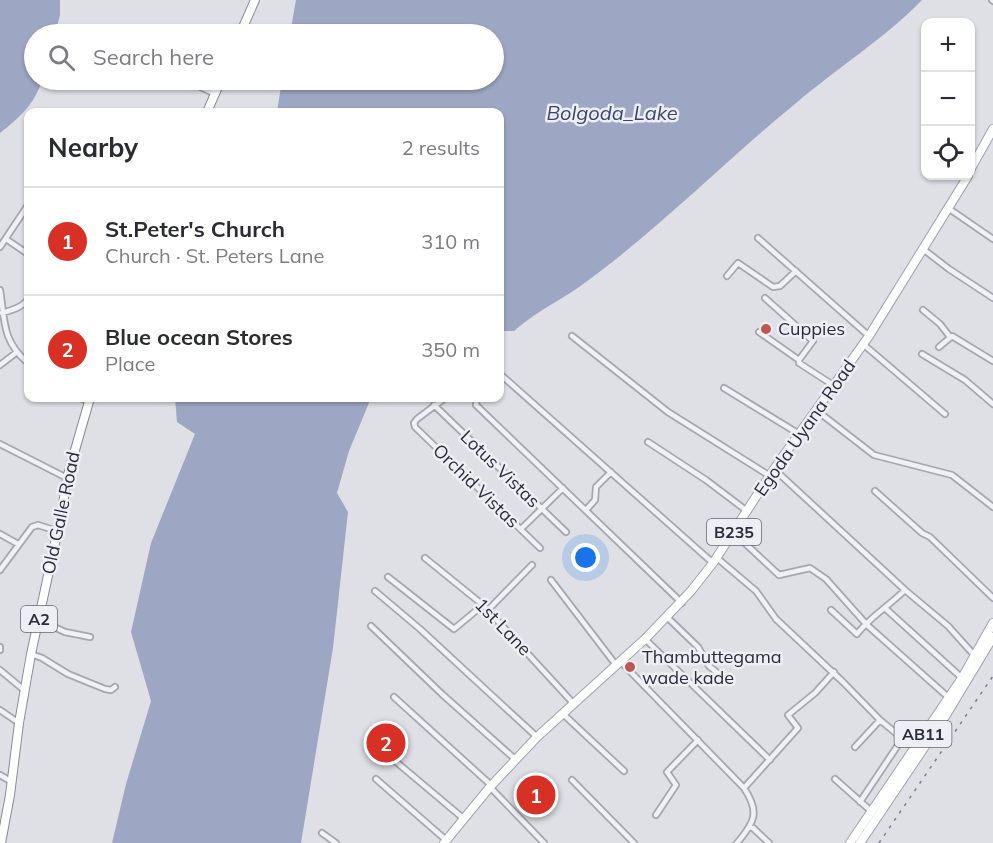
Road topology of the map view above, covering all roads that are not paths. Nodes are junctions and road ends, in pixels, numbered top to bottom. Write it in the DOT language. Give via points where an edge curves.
graph roads {
  1 [pos="255,0"];
  2 [pos="244,24"];
  3 [pos="207,90"];
  4 [pos="217,90"];
  5 [pos="215,94"];
  6 [pos="209,108"];
  7 [pos="993,129"];
  8 [pos="975,161"];
  9 [pos="966,180"];
  10 [pos="948,208"];
  11 [pos="24,211"];
  12 [pos="758,238"];
  13 [pos="6,239"];
  14 [pos="993,239"];
  15 [pos="0,247"];
  16 [pos="923,249"];
  17 [pos="24,251"];
  18 [pos="796,271"];
  19 [pos="727,276"];
  20 [pos="0,290"];
  21 [pos="765,298"];
  22 [pos="993,298"];
  23 [pos="1,299"];
  24 [pos="24,304"];
  25 [pos="923,310"];
  26 [pos="2,313"];
  27 [pos="759,332"];
  28 [pos="572,336"];
  29 [pos="869,336"];
  30 [pos="950,337"];
  31 [pos="863,344"];
  32 [pos="939,347"];
  33 [pos="17,352"];
  34 [pos="922,354"];
  35 [pos="24,359"];
  36 [pos="799,360"];
  37 [pos="993,361"];
  38 [pos="0,365"];
  39 [pos="504,378"];
  40 [pos="833,386"];
  41 [pos="724,388"];
  42 [pos="85,402"];
  43 [pos="438,402"];
  44 [pos="476,402"];
  45 [pos="993,404"];
  46 [pos="434,405"];
  47 [pos="816,410"];
  48 [pos="945,414"];
  49 [pos="799,434"];
  50 [pos="648,442"];
  51 [pos="0,444"];
  52 [pos="611,472"];
  53 [pos="772,473"];
  54 [pos="67,477"];
  55 [pos="563,488"];
  56 [pos="875,491"];
  57 [pos="993,507"];
  58 [pos="542,509"];
  59 [pos="586,510"];
  60 [pos="748,511"];
  61 [pos="521,530"];
  62 [pos="57,531"];
  63 [pos="567,532"];
  64 [pos="734,533"];
  65 [pos="0,534"];
  66 [pos="18,544"];
  67 [pos="540,548"];
  68 [pos="425,558"];
  69 [pos="715,560"];
  70 [pos="532,565"];
  71 [pos="0,570"];
  72 [pos="387,577"];
  73 [pos="551,580"];
  74 [pos="905,590"];
  75 [pos="375,591"];
  76 [pos="993,598"];
  77 [pos="682,603"];
  78 [pos="483,605"];
  79 [pos="886,609"];
  80 [pos="488,610"];
  81 [pos="831,610"];
  82 [pos="668,618"];
  83 [pos="39,620"];
  84 [pos="866,623"];
  85 [pos="993,623"];
  86 [pos="371,626"];
  87 [pos="90,637"];
  88 [pos="993,637"];
  89 [pos="645,639"];
  90 [pos="31,654"];
  91 [pos="975,656"];
  92 [pos="618,663"];
  93 [pos="0,670"];
  94 [pos="834,672"];
  95 [pos="962,678"];
  96 [pos="725,679"];
  97 [pos="115,687"];
  98 [pos="24,690"];
  99 [pos="394,697"];
  100 [pos="948,697"];
  101 [pos="573,703"];
  102 [pos="0,710"];
  103 [pos="562,713"];
  104 [pos="880,720"];
  105 [pos="19,723"];
  106 [pos="537,737"];
  107 [pos="369,739"];
  108 [pos="902,739"];
  109 [pos="699,740"];
  110 [pos="855,747"];
  111 [pos="916,751"];
  112 [pos="516,760"];
  113 [pos="770,760"];
  114 [pos="624,771"];
  115 [pos="0,775"];
  116 [pos="376,779"];
  117 [pos="835,779"];
  118 [pos="572,780"];
  119 [pos="12,782"];
  120 [pos="491,787"];
  121 [pos="744,788"];
  122 [pos="860,802"];
  123 [pos="871,811"];
  124 [pos="3,814"];
  125 [pos="656,815"];
  126 [pos="464,819"];
  127 [pos="750,828"];
  128 [pos="322,833"];
  129 [pos="445,841"];
  130 [pos="1,843"];
  131 [pos="336,843"];
  132 [pos="543,843"];
  133 [pos="634,843"];
  134 [pos="737,843"];
  135 [pos="769,843"];
  136 [pos="850,843"];
  137 [pos="860,843"];
  1 -- 2 [label="main road"];
  3 -- 5 [label="street"];
  4 -- 5 [label="main road"];
  5 -- 6 [label="main road"];
  7 -- 8 [label="main road"];
  9 -- 10 [label="main road, Egoda Uyana Road / B235"];
  10 -- 14 [label="street"];
  10 -- 16 [label="main road, Egoda Uyana Road / B235"];
  11 -- 13 [label="street"];
  12 -- 18 [label="street"];
  13 -- 15 [label="street"];
  13 -- 17 [label="street"];
  16 -- 22 [label="street"];
  16 -- 29 [label="main road, Egoda Uyana Road / B235"];
  18 -- 19 [label="street" via="780,286 773,287 738,263"];
  18 -- 29 [label="street"];
  20 -- 23 [label="street"];
  21 -- 36 [label="street" via="813,341"];
  23 -- 26 [label="street"];
  24 -- 26 [label="street"];
  25 -- 30 [label="street"];
  26 -- 33 [label="street" via="7,336"];
  27 -- 36 [label="street"];
  28 -- 53 [label="street" via="668,412"];
  29 -- 31 [label="main road, Egoda Uyana Road / B235"];
  30 -- 32 [label="street"];
  30 -- 37 [label="street"];
  31 -- 40 [label="main road, Egoda Uyana Road / B235"];
  31 -- 48 [label="street"];
  33 -- 35 [label="street"];
  33 -- 38 [label="street"];
  34 -- 45 [label="street" via="965,380"];
  36 -- 40 [label="street"];
  39 -- 52 [label="street"];
  40 -- 47 [label="main road, Egoda Uyana Road / B235"];
  41 -- 49 [label="street"];
  42 -- 54 [label="main road, Old Galle Road / A2"];
  43 -- 46 [label="street"];
  44 -- 55 [label="street"];
  46 -- 58 [label="street, Lotus Vistas"];
  46 -- 61 [label="street, Orchid Vistas" via="414,423 415,427"];
  47 -- 49 [label="main road, Egoda Uyana Road / B235"];
  47 -- 57 [label="street" via="874,455 952,475"];
  49 -- 53 [label="main road, Egoda Uyana Road / B235"];
  50 -- 60 [label="street"];
  51 -- 54 [label="street"];
  52 -- 59 [label="street" via="596,487 595,500"];
  52 -- 69 [label="street"];
  53 -- 60 [label="main road, Egoda Uyana Road / B235"];
  53 -- 74 [label="street"];
  54 -- 62 [label="main road, Old Galle Road / A2"];
  55 -- 58 [label="street"];
  55 -- 59 [label="street"];
  56 -- 76 [label="street"];
  58 -- 61 [label="street"];
  58 -- 63 [label="street, Lotus Vistas"];
  59 -- 77 [label="street"];
  60 -- 64 [label="main road, Egoda Uyana Road / B235"];
  61 -- 67 [label="street, Orchid Vistas"];
  62 -- 66 [label="street" via="34,526"];
  62 -- 83 [label="main road, Old Galle Road / A2"];
  64 -- 69 [label="main road, Egoda Uyana Road / B235"];
  64 -- 84 [label="street" via="779,575 810,568 826,579"];
  65 -- 66 [label="street"];
  66 -- 71 [label="street"];
  68 -- 78 [label="street, 1st Lane"];
  69 -- 77 [label="main road, Egoda Uyana Road / B235"];
  69 -- 94 [label="street" via="756,591 776,619"];
  70 -- 80 [label="street"];
  72 -- 78 [label="street" via="454,629"];
  73 -- 92 [label="street"];
  74 -- 79 [label="street"];
  74 -- 91 [label="street"];
  75 -- 106 [label="street"];
  77 -- 82 [label="main road, Egoda Uyana Road / B235"];
  78 -- 80 [label="street, 1st Lane"];
  79 -- 84 [label="street"];
  79 -- 95 [label="street"];
  80 -- 101 [label="street, 1st Lane"];
  81 -- 84 [label="street" via="857,634"];
  82 -- 89 [label="main road, Egoda Uyana Road / B235"];
  82 -- 96 [label="street"];
  83 -- 87 [label="street"];
  83 -- 90 [label="main road, Old Galle Road / A2"];
  84 -- 100 [label="street"];
  85 -- 91 [label="main road, AB11"];
  86 -- 112 [label="street"];
  88 -- 111 [label="main road, AB11" via="971,676"];
  89 -- 92 [label="main road, Egoda Uyana Road / B235"];
  89 -- 113 [label="street"];
  90 -- 97 [label="street" via="105,689"];
  90 -- 98 [label="main road, Old Galle Road / A2"];
  91 -- 95 [label="main road, AB11"];
  92 -- 101 [label="main road, Egoda Uyana Road / B235"];
  92 -- 109 [label="street"];
  93 -- 98 [label="street"];
  94 -- 104 [label="street"];
  94 -- 113 [label="street" via="788,715 798,728"];
  95 -- 100 [label="main road, AB11"];
  98 -- 105 [label="main road, Old Galle Road / A2"];
  99 -- 120 [label="street"];
  100 -- 111 [label="main road, AB11"];
  101 -- 103 [label="main road, Egoda Uyana Road / B235"];
  102 -- 105 [label="street"];
  103 -- 106 [label="main road, Egoda Uyana Road / B235"];
  103 -- 114 [label="street"];
  104 -- 108 [label="street"];
  104 -- 110 [label="street"];
  105 -- 119 [label="main road, Old Galle Road / A2"];
  106 -- 112 [label="main road, Egoda Uyana Road / B235"];
  107 -- 126 [label="street"];
  108 -- 111 [label="street"];
  108 -- 122 [label="street"];
  109 -- 121 [label="street"];
  109 -- 125 [label="street" via="667,771 675,788"];
  111 -- 123 [label="main road, AB11"];
  111 -- 137 [label="main road, AB11"];
  112 -- 120 [label="main road, Egoda Uyana Road / B235"];
  113 -- 121 [label="street"];
  115 -- 119 [label="street"];
  116 -- 129 [label="street"];
  117 -- 122 [label="street"];
  118 -- 133 [label="street"];
  119 -- 124 [label="main road, Old Galle Road / A2"];
  120 -- 126 [label="main road, Egoda Uyana Road / B235"];
  120 -- 132 [label="street"];
  121 -- 127 [label="street" via="753,802"];
  122 -- 123 [label="street"];
  123 -- 136 [label="main road, AB11"];
  124 -- 130 [label="main road, Old Galle Road / A2"];
  126 -- 129 [label="main road, Egoda Uyana Road / B235"];
  127 -- 134 [label="street"];
  127 -- 135 [label="street"];
  128 -- 131 [label="street"];
}
